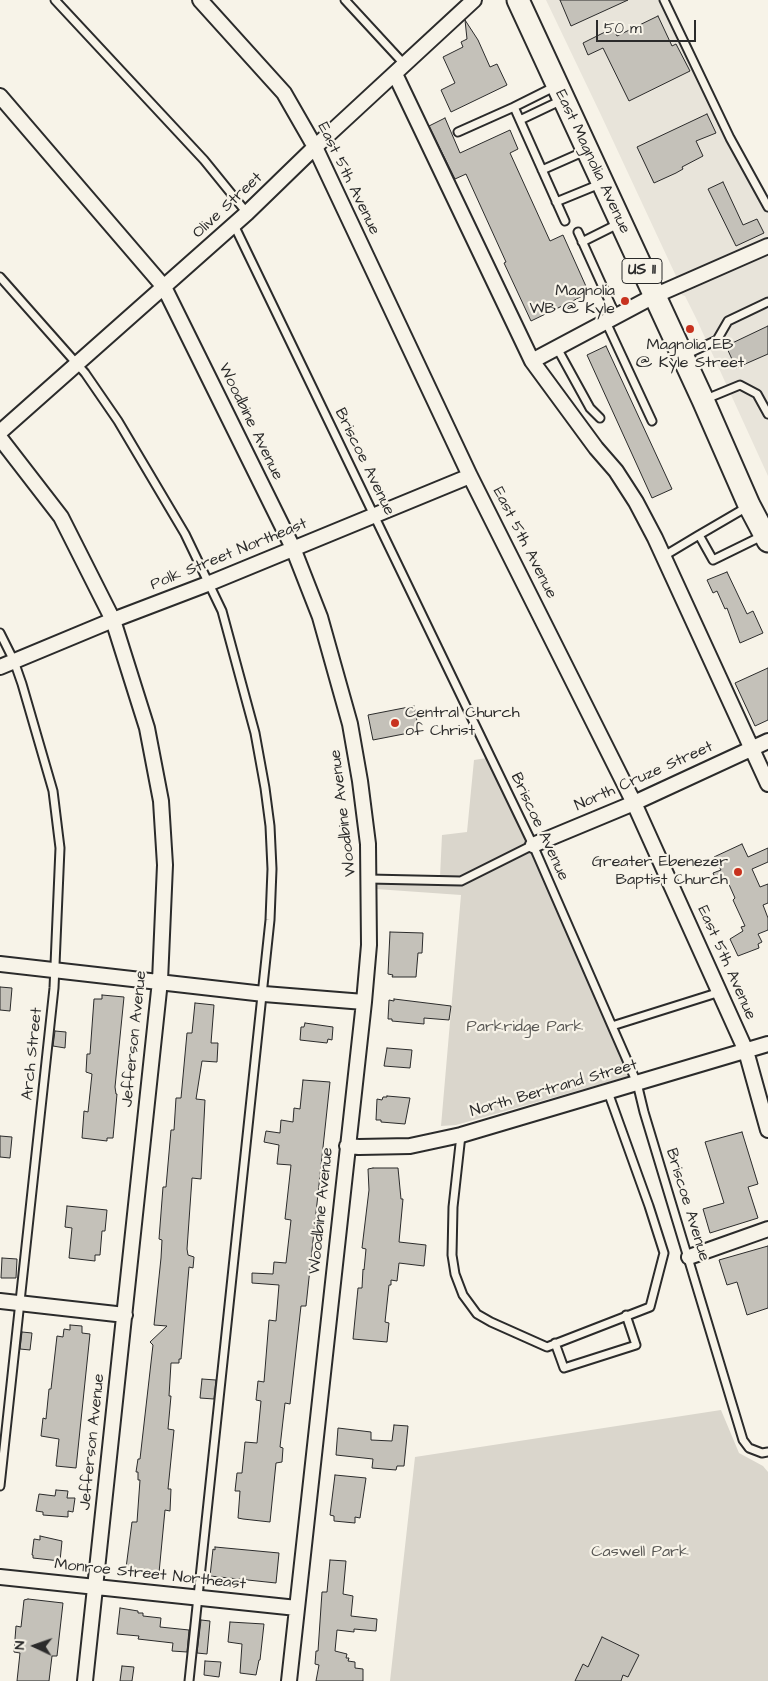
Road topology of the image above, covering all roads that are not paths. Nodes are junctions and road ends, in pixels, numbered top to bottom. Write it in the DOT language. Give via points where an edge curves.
graph roads {
  1 [pos="55,0"];
  2 [pos="200,0"];
  3 [pos="344,0"];
  4 [pos="474,0"];
  5 [pos="518,0"];
  6 [pos="664,0"];
  7 [pos="400,70"];
  8 [pos="561,93"];
  9 [pos="0,96"];
  10 [pos="514,107"];
  11 [pos="520,120"];
  12 [pos="458,132"];
  13 [pos="315,147"];
  14 [pos="587,151"];
  15 [pos="542,170"];
  16 [pos="602,183"];
  17 [pos="556,202"];
  18 [pos="768,207"];
  19 [pos="247,213"];
  20 [pos="565,221"];
  21 [pos="620,223"];
  22 [pos="234,225"];
  23 [pos="578,232"];
  24 [pos="582,242"];
  25 [pos="768,246"];
  26 [pos="0,278"];
  27 [pos="164,287"];
  28 [pos="654,296"];
  29 [pos="768,302"];
  30 [pos="611,319"];
  31 [pos="557,348"];
  32 [pos="683,357"];
  33 [pos="532,361"];
  34 [pos="76,364"];
  35 [pos="703,400"];
  36 [pos="768,414"];
  37 [pos="600,418"];
  38 [pos="652,421"];
  39 [pos="0,432"];
  40 [pos="0,438"];
  41 [pos="470,476"];
  42 [pos="749,505"];
  43 [pos="374,515"];
  44 [pos="699,535"];
  45 [pos="767,538"];
  46 [pos="293,548"];
  47 [pos="664,556"];
  48 [pos="210,583"];
  49 [pos="113,620"];
  50 [pos="0,633"];
  51 [pos="14,661"];
  52 [pos="0,667"];
  53 [pos="768,741"];
  54 [pos="752,748"];
  55 [pos="768,784"];
  56 [pos="634,803"];
  57 [pos="533,845"];
  58 [pos="369,879"];
  59 [pos="0,964"];
  60 [pos="56,969"];
  61 [pos="160,981"];
  62 [pos="720,992"];
  63 [pos="264,994"];
  64 [pos="364,1002"];
  65 [pos="612,1026"];
  66 [pos="768,1044"];
  67 [pos="746,1051"];
  68 [pos="637,1083"];
  69 [pos="608,1092"];
  70 [pos="768,1130"];
  71 [pos="460,1135"];
  72 [pos="347,1146"];
  73 [pos="768,1229"];
  74 [pos="689,1257"];
  75 [pos="0,1301"];
  76 [pos="19,1303"];
  77 [pos="125,1315"];
  78 [pos="626,1315"];
  79 [pos="555,1343"];
  80 [pos="768,1452"];
  81 [pos="0,1486"];
  82 [pos="0,1577"];
  83 [pos="95,1586"];
  84 [pos="198,1597"];
  85 [pos="296,1608"];
  86 [pos="85,1681"];
  87 [pos="189,1681"];
  88 [pos="289,1681"];
  1 -- 19 [label="lane" via="204,160"];
  2 -- 13 [label="street, East 5th Avenue" via="284,93"];
  3 -- 7 [label="lane"];
  4 -- 7 [label="street, Olive Street"];
  5 -- 8 [label="main road, East Magnolia Avenue / US 11"];
  6 -- 18 [label="lane" via="730,138"];
  7 -- 13 [label="street, Olive Street"];
  7 -- 33 [label="street"];
  8 -- 10 [label="lane"];
  8 -- 11 [label="lane"];
  8 -- 14 [label="main road, East Magnolia Avenue / US 11"];
  9 -- 27 [label="street, Woodbine Avenue"];
  10 -- 11 [label="lane"];
  10 -- 12 [label="lane"];
  11 -- 15 [label="lane"];
  13 -- 19 [label="street, Olive Street"];
  13 -- 41 [label="street, East 5th Avenue"];
  14 -- 15 [label="lane"];
  14 -- 16 [label="main road, East Magnolia Avenue / US 11"];
  15 -- 17 [label="lane"];
  16 -- 17 [label="lane"];
  16 -- 21 [label="main road, East Magnolia Avenue / US 11"];
  17 -- 20 [label="lane"];
  19 -- 22 [label="street, Olive Street"];
  21 -- 24 [label="lane"];
  21 -- 28 [label="main road, East Magnolia Avenue / US 11"];
  22 -- 27 [label="street, Olive Street"];
  22 -- 43 [label="lane, Briscoe Avenue"];
  23 -- 24 [label="lane"];
  24 -- 30 [label="lane"];
  25 -- 28 [label="street"];
  26 -- 34 [label="lane"];
  27 -- 34 [label="street, Olive Street"];
  27 -- 46 [label="street, Woodbine Avenue"];
  28 -- 30 [label="street"];
  28 -- 32 [label="main road, East Magnolia Avenue / US 11"];
  29 -- 32 [label="lane" via="728,321 717,340"];
  30 -- 31 [label="street"];
  30 -- 38 [label="lane"];
  31 -- 33 [label="street"];
  31 -- 37 [label="lane" via="590,408"];
  32 -- 35 [label="main road, East Magnolia Avenue / US 11"];
  33 -- 47 [label="street" via="616,471"];
  34 -- 39 [label="street, Olive Street"];
  34 -- 48 [label="lane" via="142,460"];
  35 -- 36 [label="lane" via="740,385 757,394"];
  35 -- 42 [label="main road, East Magnolia Avenue / US 11"];
  40 -- 49 [label="street, Jefferson Avenue" via="61,517"];
  41 -- 43 [label="street, Polk Street Northeast"];
  41 -- 56 [label="street, East 5th Avenue"];
  42 -- 44 [label="lane"];
  42 -- 45 [label="main road, East Magnolia Avenue / US 11"];
  43 -- 46 [label="street, Polk Street Northeast"];
  43 -- 57 [label="lane, Briscoe Avenue"];
  44 -- 45 [label="lane" via="713,560"];
  44 -- 47 [label="lane"];
  46 -- 48 [label="street, Polk Street Northeast"];
  46 -- 58 [label="street, Woodbine Avenue" via="320,617 350,724 368,844"];
  47 -- 54 [label="street"];
  48 -- 49 [label="street, Polk Street Northeast"];
  48 -- 63 [label="lane" via="222,612 255,733 270,826 272,869"];
  49 -- 51 [label="street, Polk Street Northeast"];
  49 -- 61 [label="street, Jefferson Avenue" via="147,728 161,801 165,865"];
  50 -- 51 [label="lane, Arch Street"];
  51 -- 52 [label="street, Polk Street Northeast"];
  51 -- 60 [label="lane, Arch Street" via="53,791 60,848"];
  53 -- 54 [label="street, North Cruze Street"];
  54 -- 55 [label="street"];
  54 -- 56 [label="street, North Cruze Street"];
  56 -- 57 [label="street, North Cruze Street"];
  56 -- 62 [label="street, East 5th Avenue"];
  57 -- 58 [label="lane" via="461,881"];
  57 -- 65 [label="lane, Briscoe Avenue"];
  58 -- 64 [label="street, Woodbine Avenue" via="369,945"];
  59 -- 60 [label="street"];
  60 -- 61 [label="street"];
  60 -- 76 [label="lane, Arch Street"];
  61 -- 63 [label="street"];
  61 -- 77 [label="street, Jefferson Avenue"];
  62 -- 65 [label="lane"];
  62 -- 67 [label="street, East 5th Avenue"];
  63 -- 64 [label="street"];
  63 -- 84 [label="lane"];
  64 -- 72 [label="street, Woodbine Avenue"];
  65 -- 68 [label="lane, Briscoe Avenue"];
  66 -- 67 [label="street, North Bertrand Street"];
  67 -- 68 [label="street, North Bertrand Street"];
  67 -- 70 [label="street, East 5th Avenue"];
  68 -- 69 [label="street, North Bertrand Street"];
  68 -- 74 [label="lane, Briscoe Avenue"];
  69 -- 71 [label="street, North Bertrand Street"];
  69 -- 78 [label="lane" via="664,1252 650,1307"];
  71 -- 72 [label="street, North Bertrand Street" via="410,1146"];
  71 -- 79 [label="lane" via="452,1255 463,1296 477,1314 491,1322 547,1347"];
  72 -- 85 [label="street, Woodbine Avenue"];
  73 -- 74 [label="street"];
  74 -- 80 [label="lane, Briscoe Avenue" via="744,1440 749,1448"];
  75 -- 76 [label="street"];
  76 -- 77 [label="street"];
  76 -- 81 [label="lane, Arch Street"];
  77 -- 83 [label="street, Jefferson Avenue"];
  78 -- 79 [label="lane"];
  78 -- 79 [label="lane" via="636,1345 564,1368"];
  82 -- 83 [label="street, Monroe Street Northeast"];
  83 -- 84 [label="street, Monroe Street Northeast"];
  83 -- 86 [label="street, Jefferson Avenue"];
  84 -- 85 [label="street, Monroe Street Northeast"];
  84 -- 87 [label="lane"];
  85 -- 88 [label="street, Woodbine Avenue"];
}
